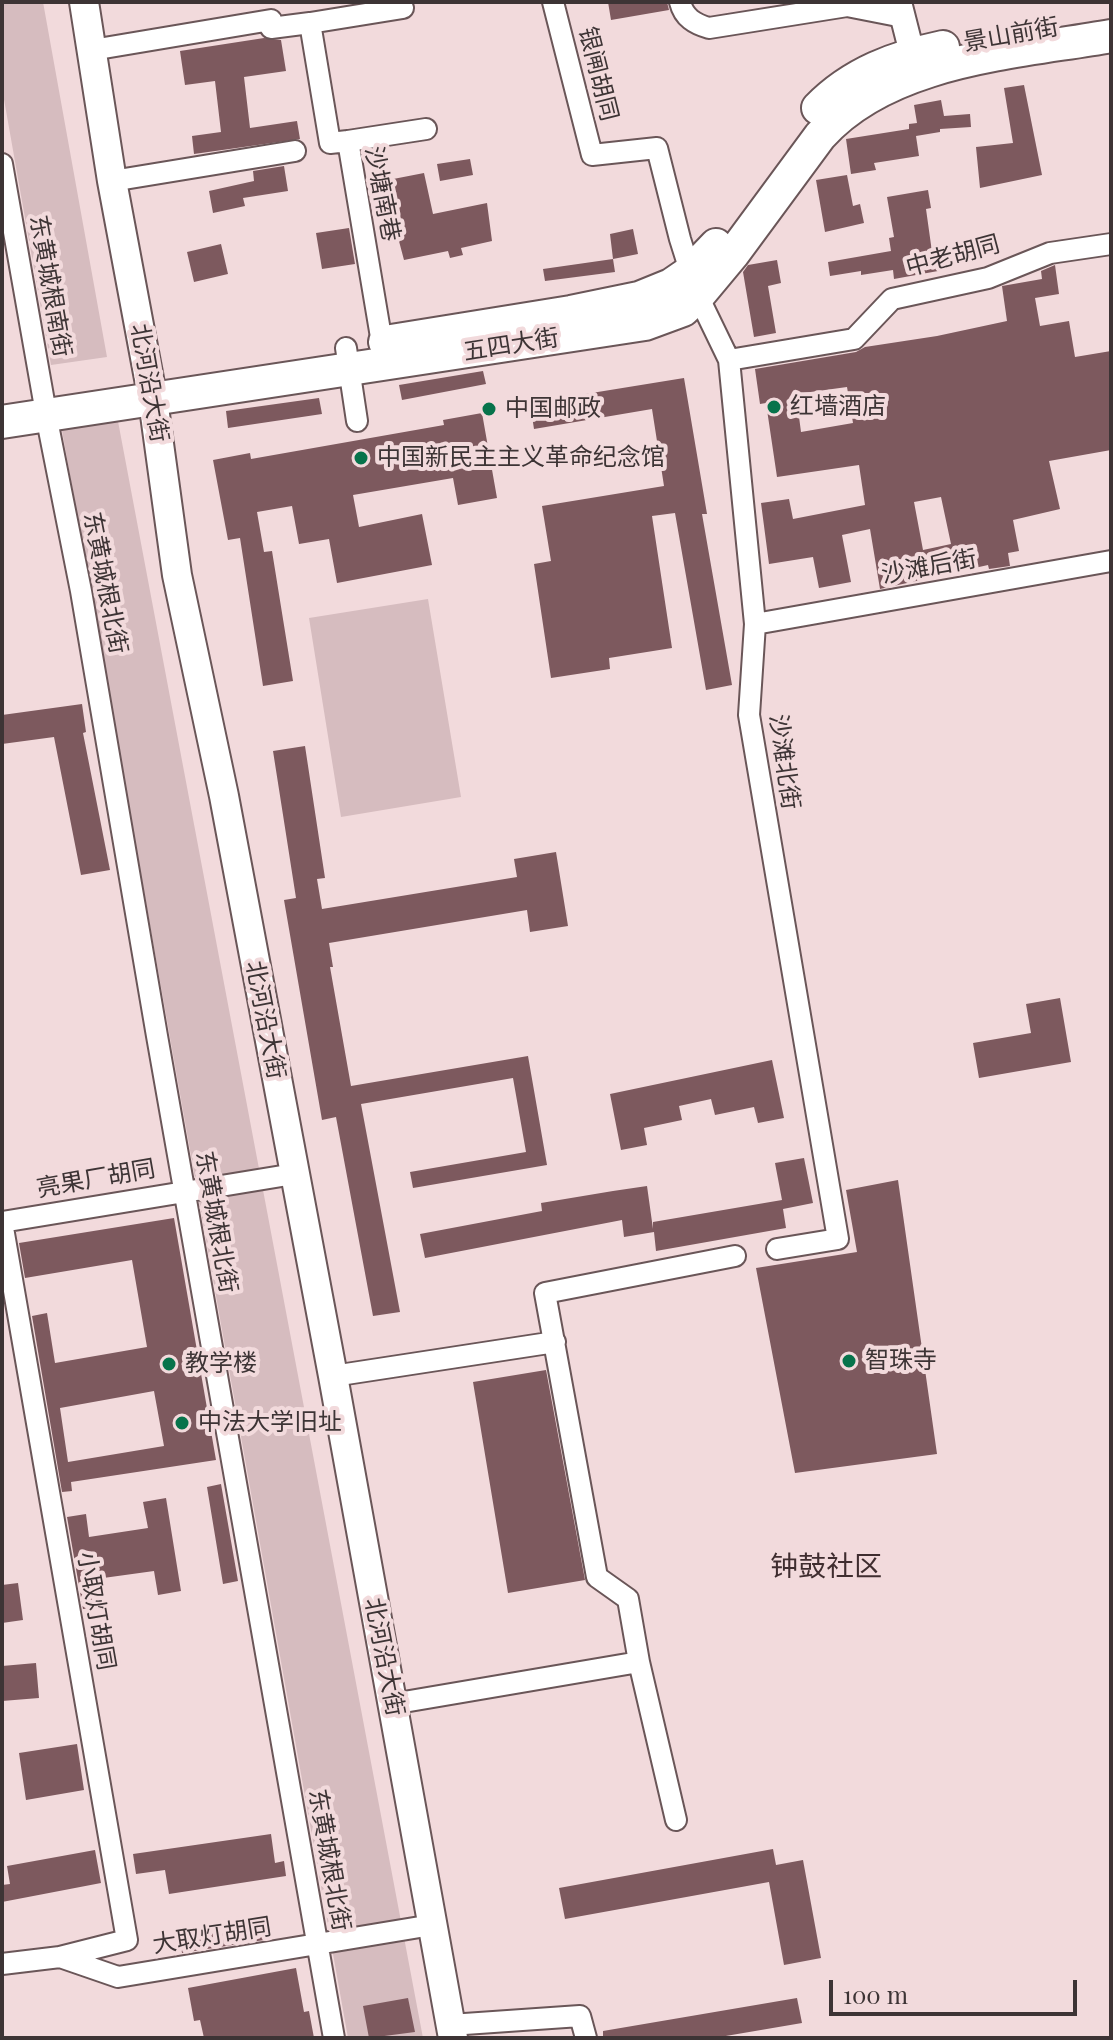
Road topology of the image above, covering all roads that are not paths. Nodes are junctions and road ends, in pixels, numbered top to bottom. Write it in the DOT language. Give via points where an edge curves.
graph roads {
  1 [pos="84,2"];
  2 [pos="553,2"];
  3 [pos="680,2"];
  4 [pos="403,8"];
  5 [pos="901,10"];
  6 [pos="1111,16"];
  7 [pos="310,23"];
  8 [pos="1111,36"];
  9 [pos="92,50"];
  10 [pos="915,64"];
  11 [pos="426,129"];
  12 [pos="348,141"];
  13 [pos="295,151"];
  14 [pos="2,164"];
  15 [pos="112,181"];
  16 [pos="5,201"];
  17 [pos="1111,244"];
  18 [pos="694,284"];
  19 [pos="382,343"];
  20 [pos="348,359"];
  21 [pos="729,360"];
  22 [pos="151,390"];
  23 [pos="53,401"];
  24 [pos="2,403"];
  25 [pos="357,421"];
  26 [pos="2,422"];
  27 [pos="1111,561"];
  28 [pos="755,624"];
  29 [pos="294,1174"];
  30 [pos="184,1190"];
  31 [pos="2,1222"];
  32 [pos="777,1249"];
  33 [pos="735,1256"];
  34 [pos="555,1342"];
  35 [pos="333,1376"];
  36 [pos="639,1662"];
  37 [pos="392,1704"];
  38 [pos="676,1820"];
  39 [pos="432,1925"];
  40 [pos="318,1946"];
  41 [pos="60,1957"];
  42 [pos="2,1964"];
  43 [pos="452,2032"];
  44 [pos="334,2038"];
  45 [pos="586,2038"];
  1 -- 9 [label="main road, 北河沿大街"];
  2 -- 18 [label="street, 银闸胡同" via="592,155 657,148"];
  3 -- 5 [label="street" via="694,23 709,28 847,6"];
  4 -- 7 [label="street"];
  5 -- 10 [label="street"];
  6 -- 10 [label="main road, 景山前街"];
  7 -- 9 [label="street" via="271,28 271,20"];
  7 -- 12 [label="street, 沙塘南巷" via="330,143"];
  8 -- 10 [label="main road, 景山前街" via="956,64"];
  9 -- 15 [label="main road, 北河沿大街"];
  10 -- 18 [label="main road, 五四大街" via="835,119"];
  11 -- 12 [label="street"];
  12 -- 19 [label="street, 沙塘南巷"];
  13 -- 15 [label="street"];
  14 -- 16 [label="street, 东黄城根南街"];
  15 -- 22 [label="main road, 北河沿大街"];
  16 -- 23 [label="street, 东黄城根南街"];
  17 -- 21 [label="street, 中老胡同" via="1050,253 988,278 892,299 854,339"];
  18 -- 19 [label="main road, 五四大街"];
  18 -- 20 [label="main road, 五四大街" via="683,310 645,324"];
  18 -- 21 [label="street, 沙滩北街"];
  19 -- 20 [label="main road, 五四大街"];
  20 -- 22 [label="main road, 五四大街"];
  20 -- 25 [label="street"];
  21 -- 28 [label="street, 沙滩北街"];
  22 -- 23 [label="main road, 五四大街"];
  22 -- 29 [label="main road, 北河沿大街" via="177,575"];
  23 -- 24 [label="main road, 五四大街"];
  23 -- 26 [label="main road, 五四大街"];
  23 -- 30 [label="street, 东黄城根北街"];
  27 -- 28 [label="street, 沙滩后街"];
  28 -- 32 [label="street, 沙滩北街" via="749,715 838,1239"];
  29 -- 30 [label="street, 亮果厂胡同"];
  29 -- 35 [label="main road, 北河沿大街"];
  30 -- 31 [label="street, 亮果厂胡同"];
  30 -- 40 [label="street, 东黄城根北街"];
  31 -- 41 [label="street, 小取灯胡同" via="127,1940"];
  33 -- 34 [label="street" via="545,1293"];
  34 -- 35 [label="street"];
  34 -- 36 [label="street" via="597,1577 628,1599"];
  35 -- 37 [label="main road, 北河沿大街"];
  36 -- 37 [label="street"];
  36 -- 38 [label="street"];
  37 -- 39 [label="main road, 北河沿大街"];
  39 -- 40 [label="street, 大取灯胡同"];
  39 -- 43 [label="main road, 北河沿大街"];
  40 -- 41 [label="street, 大取灯胡同" via="118,1977"];
  40 -- 44 [label="street, 东黄城根北街"];
  41 -- 42 [label="street, 大取灯胡同"];
  43 -- 45 [label="street" via="580,2016"];
}
